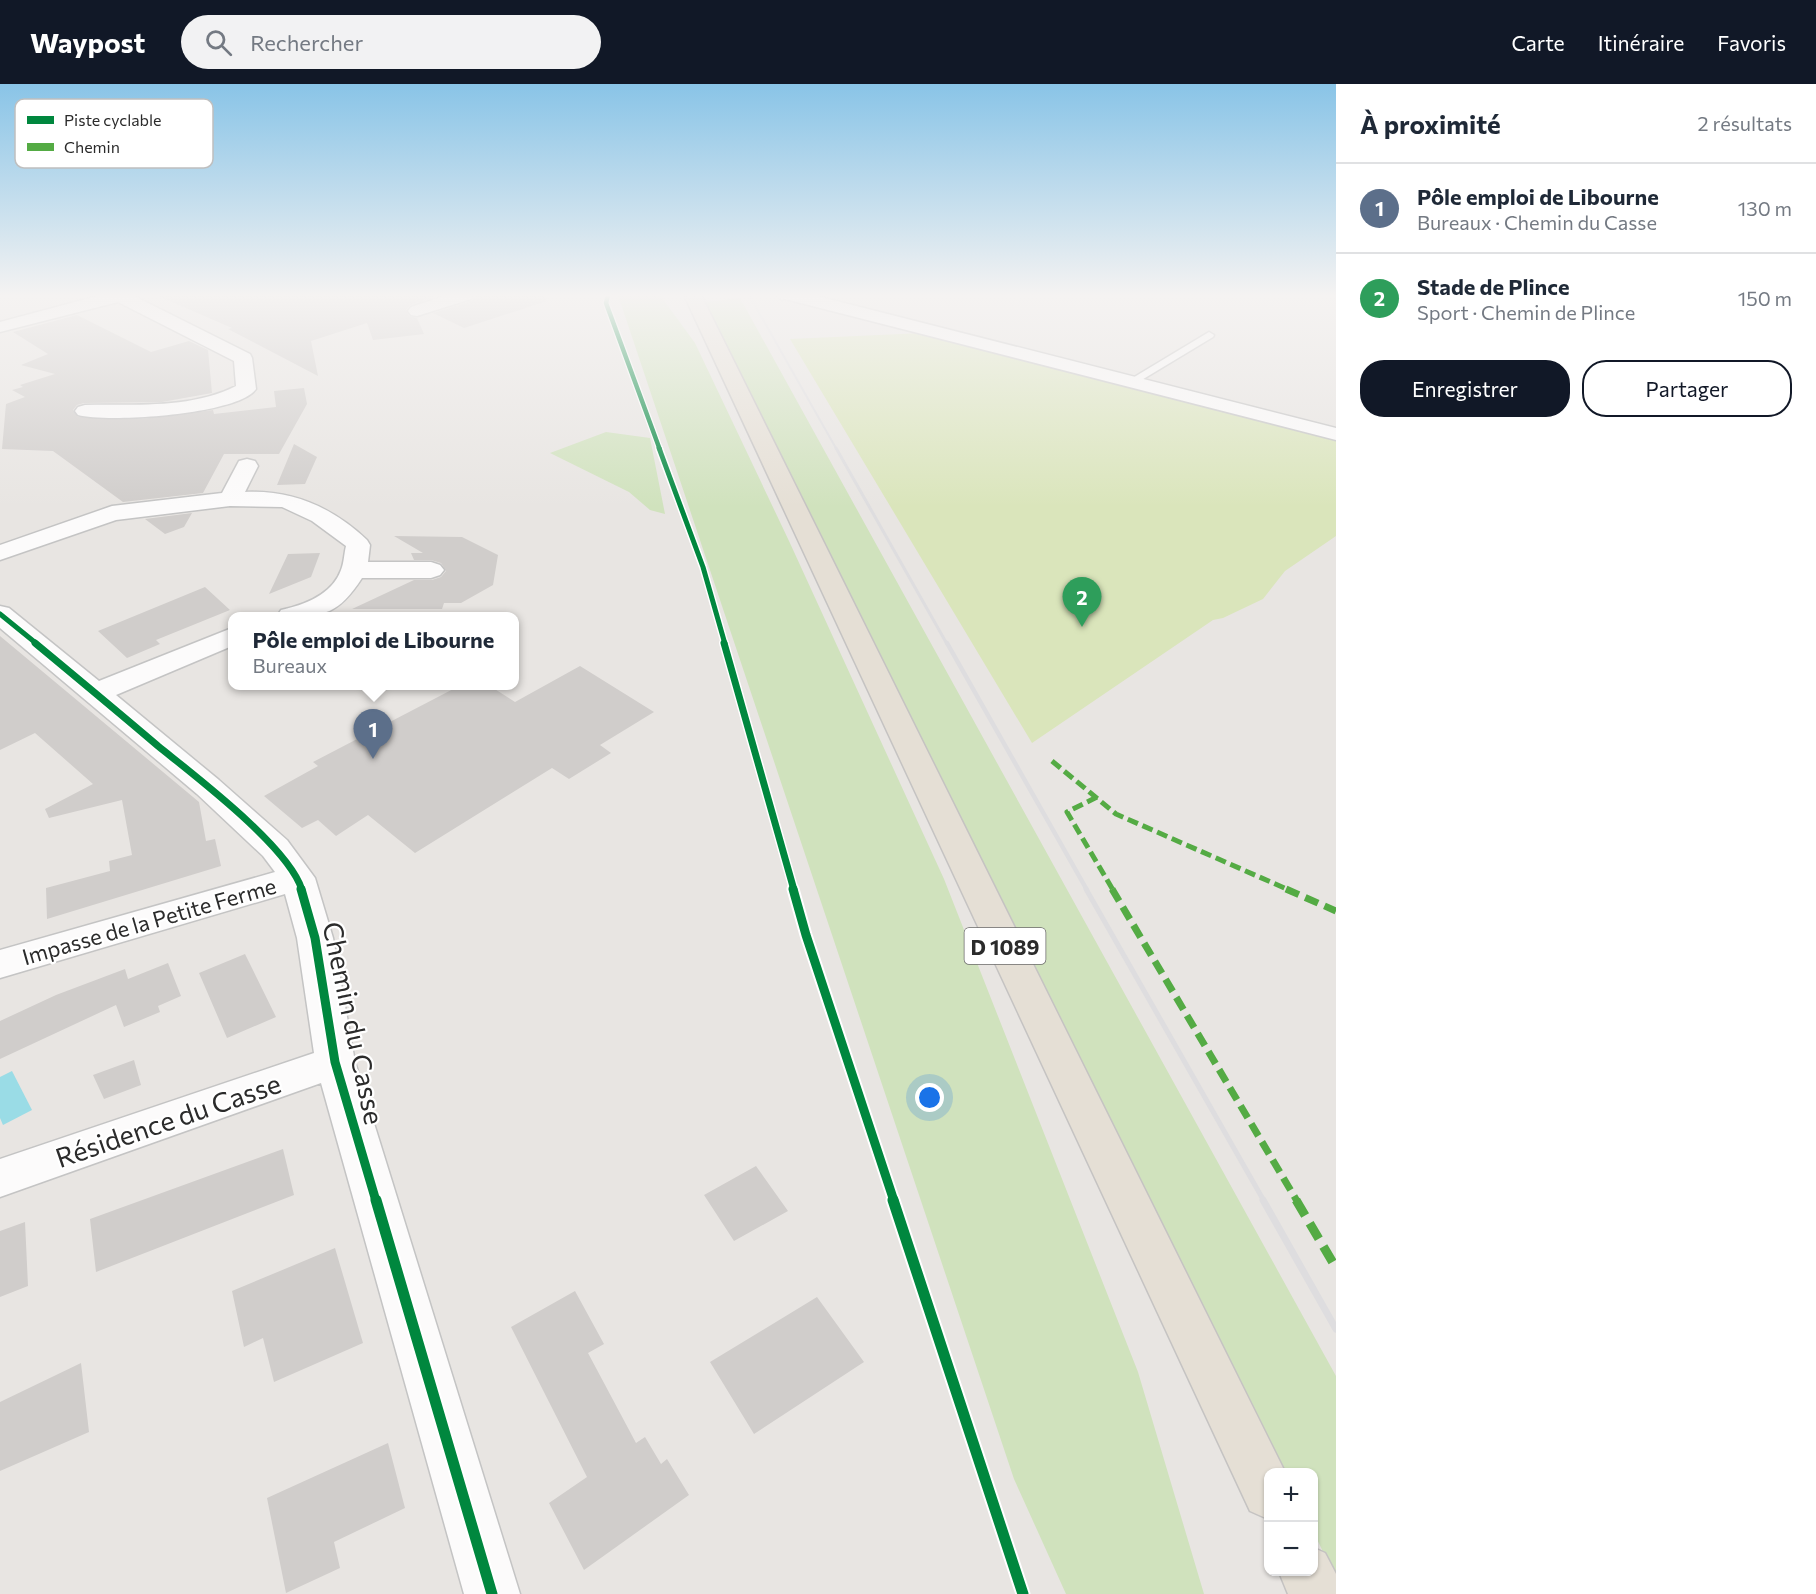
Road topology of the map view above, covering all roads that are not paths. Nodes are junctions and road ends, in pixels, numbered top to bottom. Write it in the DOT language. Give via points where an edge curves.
graph roads {
  1 [pos="244,365"];
  2 [pos="722,365"];
  3 [pos="725,365"];
  4 [pos="1065,365"];
  5 [pos="1163,365"];
  6 [pos="730,377"];
  7 [pos="1131,382"];
  8 [pos="85,411"];
  9 [pos="1336,434"];
  10 [pos="247,466"];
  11 [pos="230,499"];
  12 [pos="0,553"];
  13 [pos="354,570"];
  14 [pos="431,570"];
  15 [pos="301,612"];
  16 [pos="0,614"];
  17 [pos="228,638"];
  18 [pos="96,693"];
  19 [pos="298,878"];
  20 [pos="0,964"];
  21 [pos="335,1062"];
  22 [pos="0,1178"];
  23 [pos="1264,1483"];
  24 [pos="1308,1576"];
  25 [pos="492,1594"];
  26 [pos="1317,1594"];
  1 -- 8 [label="street" via="246,389 219,402"];
  2 -- 6 [label="main road, D 1089"];
  3 -- 6 [label="main road, D 1089"];
  4 -- 7 [label="street"];
  5 -- 7 [label="lane"];
  6 -- 23 [label="main road, D 1089"];
  7 -- 9 [label="street"];
  10 -- 11 [label="street"];
  11 -- 12 [label="street" via="112,513"];
  11 -- 13 [label="street" via="279,499 297,504 349,535 358,545"];
  13 -- 14 [label="street"];
  13 -- 15 [label="street" via="332,601"];
  16 -- 18 [label="street, Chemin du Casse"];
  17 -- 18 [label="street"];
  18 -- 19 [label="street, Chemin du Casse" via="275,848"];
  19 -- 20 [label="street, Impasse de la Petite Ferme"];
  19 -- 21 [label="street, Chemin du Casse" via="315,938"];
  21 -- 22 [label="street, Résidence du Casse"];
  21 -- 25 [label="street, Chemin du Casse"];
  24 -- 26 [label="main road"];
}
